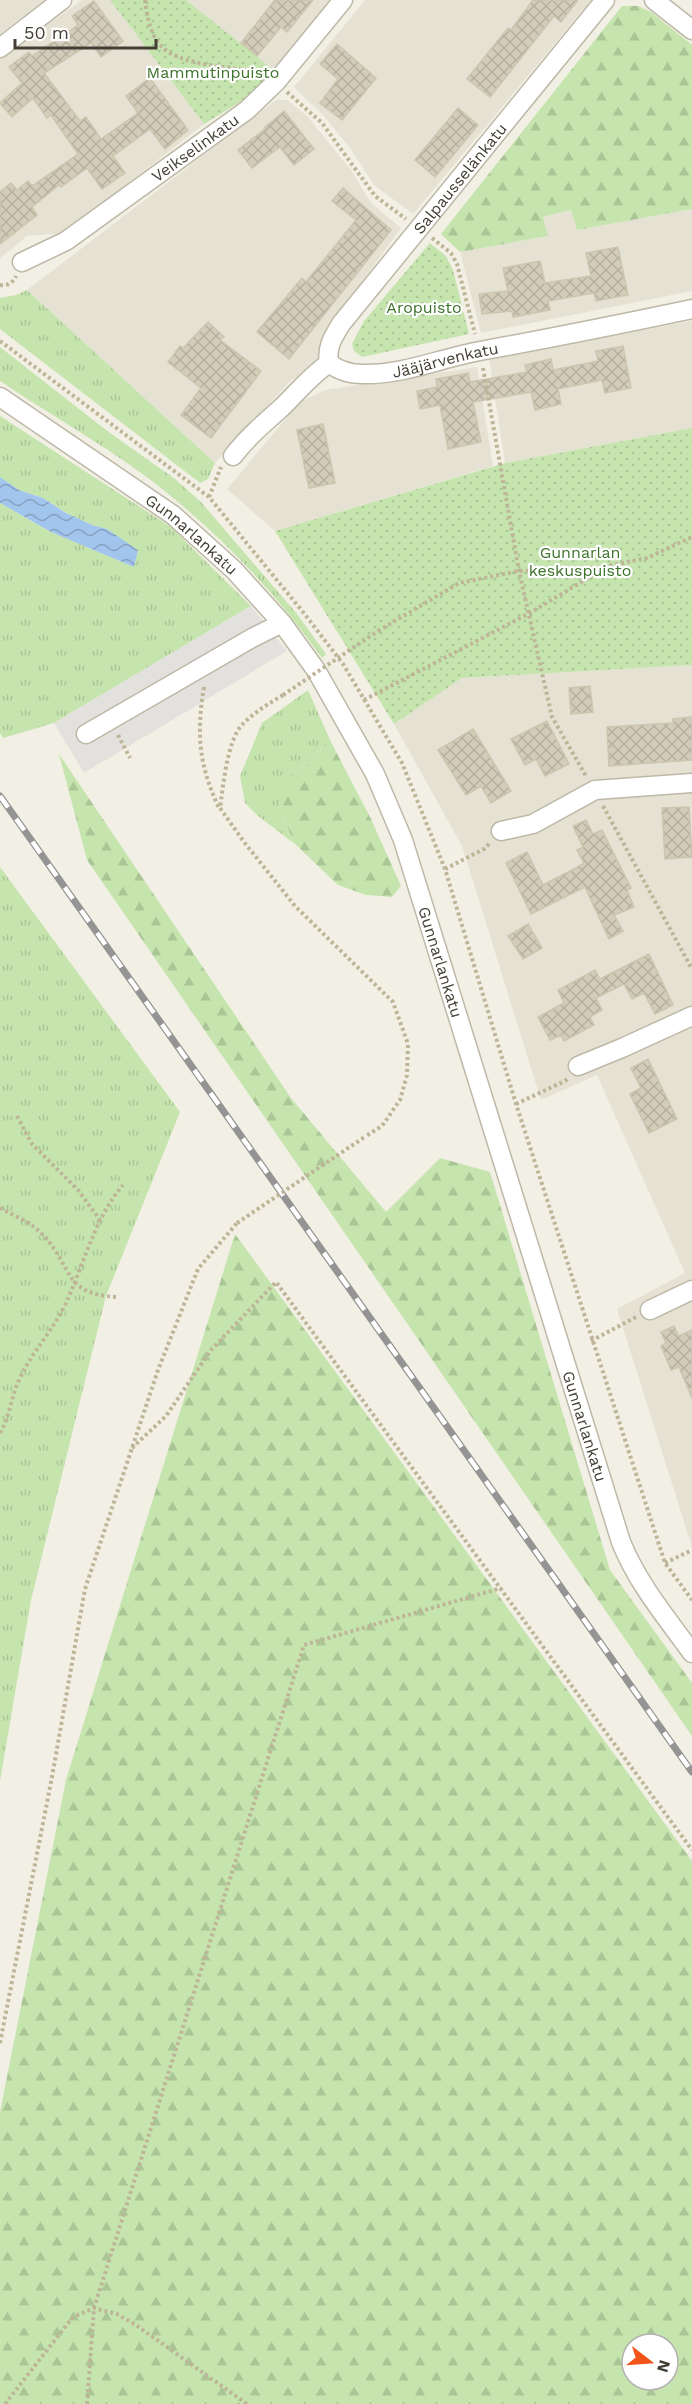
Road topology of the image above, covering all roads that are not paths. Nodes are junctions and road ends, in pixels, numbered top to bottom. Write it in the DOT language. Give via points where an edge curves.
graph roads {
  1 [pos="62,0"];
  2 [pos="343,0"];
  3 [pos="605,0"];
  4 [pos="654,0"];
  5 [pos="692,30"];
  6 [pos="0,48"];
  7 [pos="22,262"];
  8 [pos="692,309"];
  9 [pos="329,363"];
  10 [pos="0,397"];
  11 [pos="233,456"];
  12 [pos="282,623"];
  13 [pos="86,734"];
  14 [pos="692,783"];
  15 [pos="501,831"];
  16 [pos="692,1016"];
  17 [pos="578,1066"];
  18 [pos="692,1290"];
  19 [pos="650,1310"];
  20 [pos="692,1653"];
  1 -- 6 [label="street"];
  2 -- 7 [label="street, Veikselinkatu" via="276,82 247,110 66,241"];
  3 -- 9 [label="street, Salpausselänkatu" via="341,324 331,340"];
  4 -- 5 [label="street"];
  8 -- 9 [label="street, Jääjärvenkatu" via="393,371 350,373"];
  9 -- 11 [label="street" via="310,377"];
  10 -- 12 [label="street, Gunnarlankatu" via="173,515 234,570"];
  12 -- 13 [label="street"];
  12 -- 20 [label="street, Gunnarlankatu" via="316,670 375,774 403,840 621,1542 643,1585"];
  14 -- 15 [label="street" via="595,790 533,824"];
  16 -- 17 [label="street"];
  18 -- 19 [label="street"];
}
